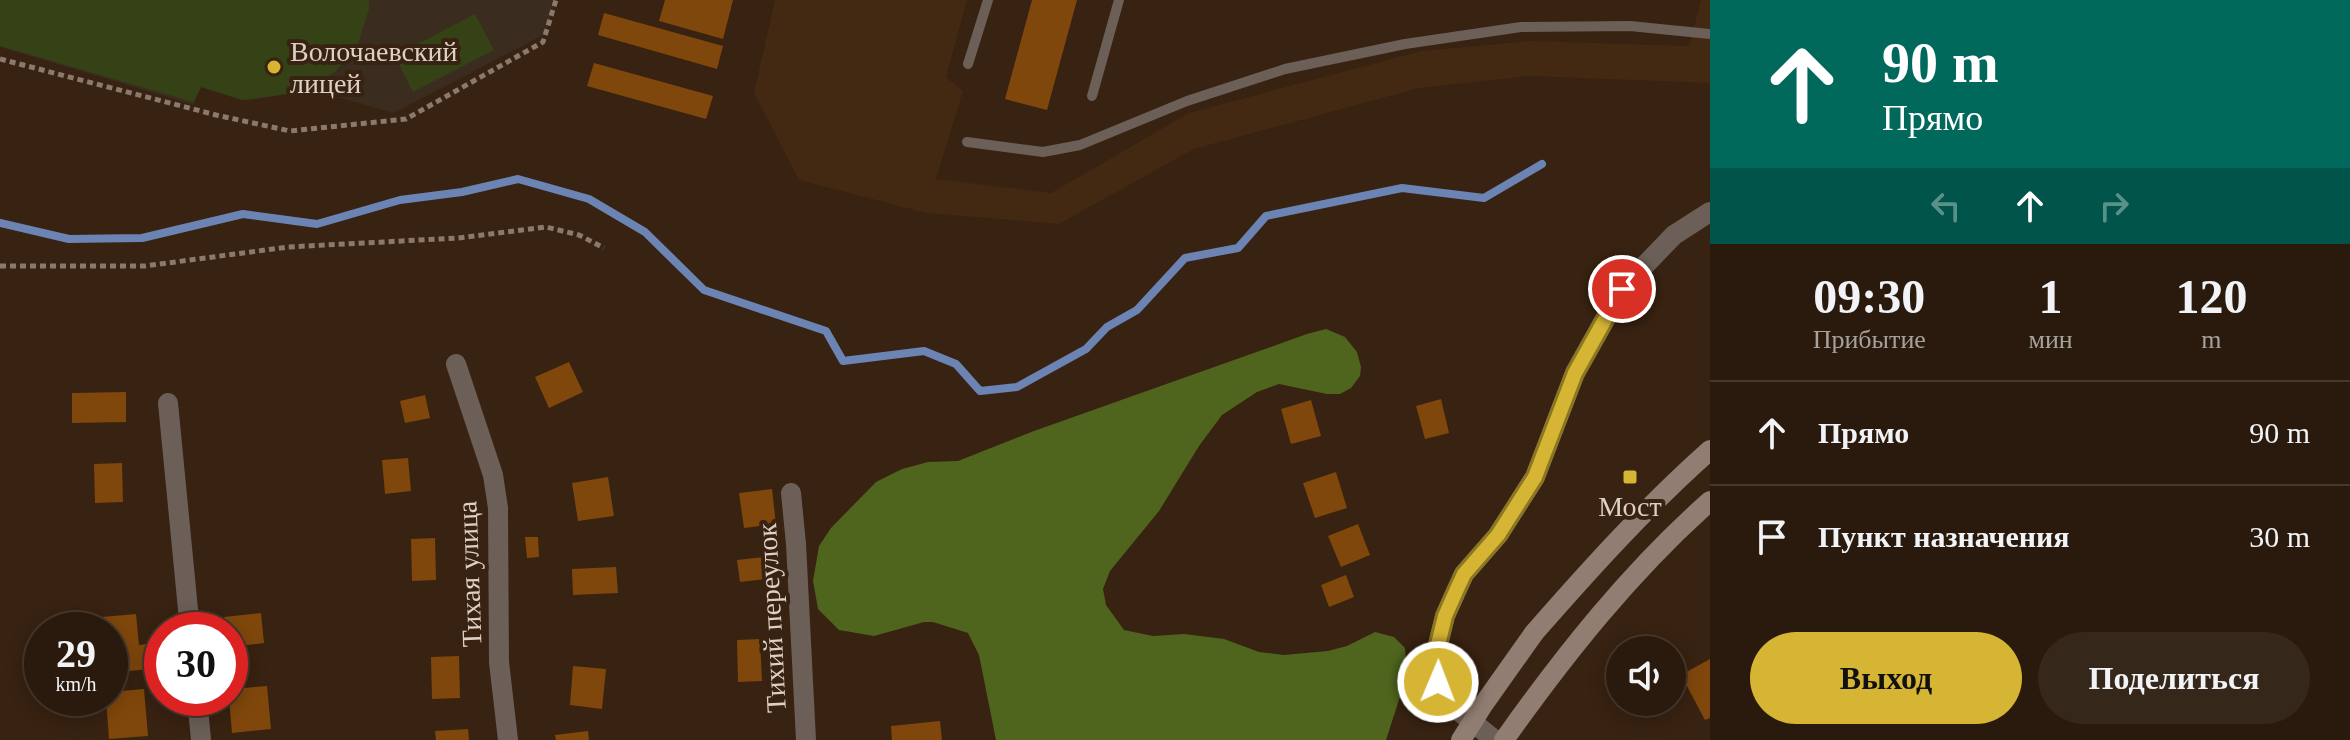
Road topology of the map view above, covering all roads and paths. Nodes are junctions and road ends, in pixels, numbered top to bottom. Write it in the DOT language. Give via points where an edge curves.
graph roads {
  1 [pos="556,0"];
  2 [pos="988,0"];
  3 [pos="1119,0"];
  4 [pos="1710,34"];
  5 [pos="0,59"];
  6 [pos="968,64"];
  7 [pos="1092,96"];
  8 [pos="967,142"];
  9 [pos="1710,212"];
  10 [pos="604,248"];
  11 [pos="0,266"];
  12 [pos="456,364"];
  13 [pos="168,403"];
  14 [pos="1710,450"];
  15 [pos="791,493"];
  16 [pos="1710,501"];
  17 [pos="188,612"];
  18 [pos="199,716"];
  19 [pos="201,740"];
  20 [pos="508,740"];
  21 [pos="806,740"];
  22 [pos="1461,740"];
  23 [pos="1495,740"];
  24 [pos="1504,740"];
  1 -- 5 [label="path" via="543,42 406,119 290,131"];
  2 -- 6 [label="lane"];
  3 -- 7 [label="lane"];
  4 -- 8 [label="lane" via="1630,26 1521,27 1285,69 1187,101 1080,145 1043,152"];
  9 -- 23 [label="street" via="1674,235 1622,289 1575,373 1535,477 1498,535 1464,574 1445,616 1435,657 1438,682 1448,702"];
  10 -- 11 [label="path" via="546,227 458,238 288,247 145,266"];
  12 -- 20 [label="street, Тихая улица" via="493,475 498,508 499,662"];
  13 -- 17 [label="street"];
  14 -- 22 [label="main road, bridge" via="1598,559 1534,633"];
  15 -- 21 [label="street, Тихий переулок"];
  16 -- 24 [label="main road" via="1563,658"];
  18 -- 19 [label="street"];
}
